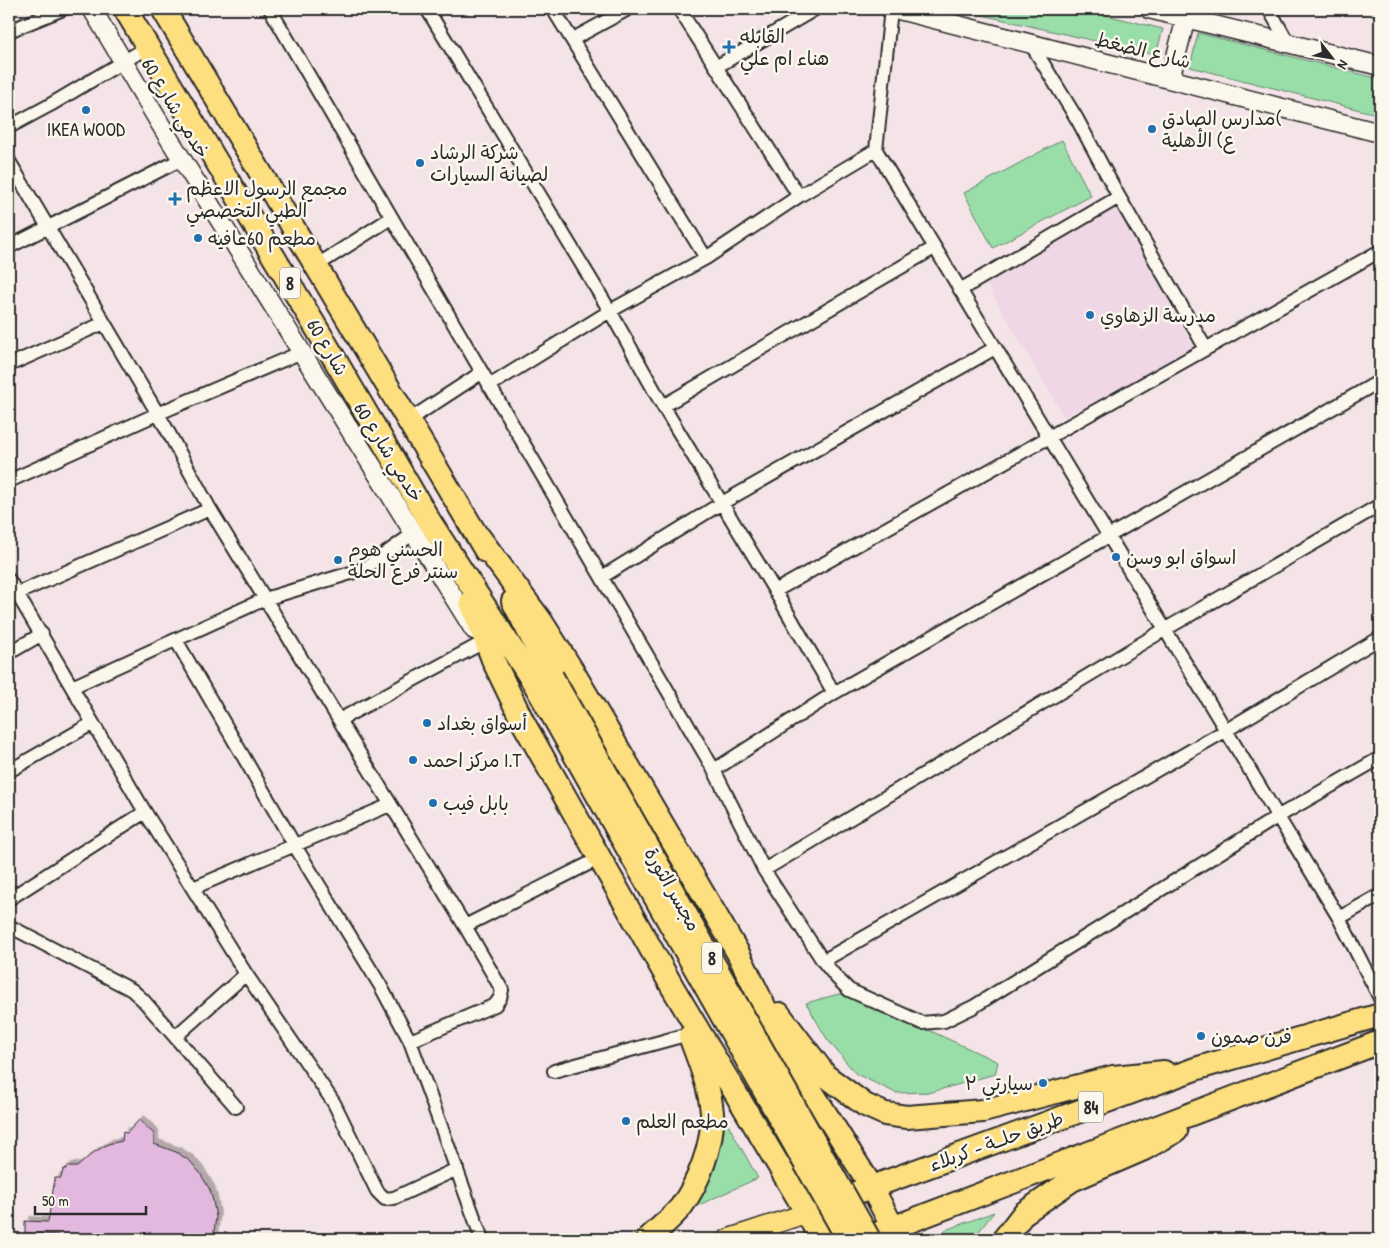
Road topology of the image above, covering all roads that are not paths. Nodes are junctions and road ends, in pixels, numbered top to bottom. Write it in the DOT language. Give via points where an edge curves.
graph roads {
  1 [pos="63,9"];
  2 [pos="92,9"];
  3 [pos="125,9"];
  4 [pos="162,9"];
  5 [pos="270,9"];
  6 [pos="427,9"];
  7 [pos="553,9"];
  8 [pos="628,9"];
  9 [pos="679,9"];
  10 [pos="815,9"];
  11 [pos="891,9"];
  12 [pos="895,9"];
  13 [pos="1149,9"];
  14 [pos="1269,9"];
  15 [pos="1186,18"];
  16 [pos="9,31"];
  17 [pos="573,39"];
  18 [pos="1288,43"];
  19 [pos="1031,44"];
  20 [pos="148,47"];
  21 [pos="123,62"];
  22 [pos="1380,66"];
  23 [pos="716,67"];
  24 [pos="1170,79"];
  25 [pos="9,126"];
  26 [pos="1380,133"];
  27 [pos="876,150"];
  28 [pos="182,159"];
  29 [pos="9,161"];
  30 [pos="799,196"];
  31 [pos="1119,197"];
  32 [pos="391,218"];
  33 [pos="47,227"];
  34 [pos="9,247"];
  35 [pos="934,248"];
  36 [pos="1380,251"];
  37 [pos="706,258"];
  38 [pos="316,266"];
  39 [pos="960,290"];
  40 [pos="610,311"];
  41 [pos="104,323"];
  42 [pos="995,348"];
  43 [pos="1206,349"];
  44 [pos="302,352"];
  45 [pos="9,365"];
  46 [pos="481,373"];
  47 [pos="1380,381"];
  48 [pos="489,386"];
  49 [pos="663,406"];
  50 [pos="157,414"];
  51 [pos="409,420"];
  52 [pos="1048,438"];
  53 [pos="9,481"];
  54 [pos="722,503"];
  55 [pos="1380,505"];
  56 [pos="210,509"];
  57 [pos="414,534"];
  58 [pos="1107,536"];
  59 [pos="480,538"];
  60 [pos="454,557"];
  61 [pos="602,577"];
  62 [pos="9,580"];
  63 [pos="775,591"];
  64 [pos="18,593"];
  65 [pos="265,599"];
  66 [pos="1164,630"];
  67 [pos="42,634"];
  68 [pos="1380,638"];
  69 [pos="176,640"];
  70 [pos="9,653"];
  71 [pos="488,653"];
  72 [pos="544,682"];
  73 [pos="72,687"];
  74 [pos="834,693"];
  75 [pos="339,720"];
  76 [pos="93,723"];
  77 [pos="1225,731"];
  78 [pos="1380,758"];
  79 [pos="714,770"];
  80 [pos="9,771"];
  81 [pos="390,805"];
  82 [pos="145,812"];
  83 [pos="1277,817"];
  84 [pos="295,846"];
  85 [pos="600,858"];
  86 [pos="764,870"];
  87 [pos="194,888"];
  88 [pos="1380,895"];
  89 [pos="9,899"];
  90 [pos="1338,918"];
  91 [pos="9,926"];
  92 [pos="465,926"];
  93 [pos="738,953"];
  94 [pos="823,961"];
  95 [pos="246,974"];
  96 [pos="673,988"];
  97 [pos="1380,998"];
  98 [pos="1380,1015"];
  99 [pos="689,1034"];
  100 [pos="175,1037"];
  101 [pos="410,1041"];
  102 [pos="1380,1042"];
  103 [pos="785,1049"];
  104 [pos="1195,1070"];
  105 [pos="554,1071"];
  106 [pos="729,1082"];
  107 [pos="1241,1094"];
  108 [pos="236,1107"];
  109 [pos="457,1168"];
  110 [pos="871,1186"];
  111 [pos="806,1213"];
  112 [pos="896,1234"];
  113 [pos="482,1239"];
  114 [pos="648,1239"];
  115 [pos="728,1239"];
  116 [pos="821,1239"];
  117 [pos="848,1239"];
  118 [pos="862,1239"];
  119 [pos="870,1239"];
  120 [pos="1004,1239"];
  1 -- 16 [label="street"];
  2 -- 21 [label="street, خدمي شارع 60"];
  3 -- 20 [label="highway, شارع 60 / 8"];
  4 -- 38 [label="highway, شارع 60 / 8"];
  5 -- 32 [label="street"];
  6 -- 40 [label="street"];
  7 -- 17 [label="street"];
  8 -- 17 [label="street"];
  9 -- 23 [label="street"];
  10 -- 23 [label="street"];
  11 -- 27 [label="street"];
  12 -- 19 [label="street, شارع الضغط"];
  13 -- 15 [label="street"];
  14 -- 18 [label="street"];
  15 -- 18 [label="street"];
  15 -- 24 [label="street"];
  17 -- 37 [label="street"];
  18 -- 22 [label="street"];
  19 -- 24 [label="street, شارع الضغط"];
  19 -- 31 [label="street"];
  20 -- 21 [label="street"];
  20 -- 60 [label="highway, شارع 60 / 8" via="430,522"];
  21 -- 25 [label="street"];
  21 -- 28 [label="street, خدمي شارع 60"];
  23 -- 30 [label="street"];
  24 -- 26 [label="street, شارع الضغط"];
  27 -- 30 [label="street"];
  27 -- 35 [label="street"];
  28 -- 33 [label="street"];
  28 -- 44 [label="street, خدمي شارع 60"];
  29 -- 33 [label="street"];
  30 -- 37 [label="street"];
  31 -- 39 [label="street"];
  31 -- 43 [label="street"];
  32 -- 38 [label="street"];
  32 -- 46 [label="street"];
  33 -- 34 [label="street"];
  33 -- 41 [label="street"];
  35 -- 39 [label="street"];
  35 -- 49 [label="street"];
  36 -- 43 [label="street"];
  37 -- 40 [label="street"];
  38 -- 51 [label="highway, شارع 60 / 8"];
  39 -- 42 [label="street"];
  40 -- 48 [label="street"];
  40 -- 49 [label="street"];
  41 -- 45 [label="street"];
  41 -- 50 [label="street"];
  42 -- 52 [label="street"];
  42 -- 54 [label="street"];
  43 -- 52 [label="street"];
  44 -- 50 [label="street"];
  44 -- 57 [label="street, خدمي شارع 60"];
  46 -- 48 [label="street"];
  46 -- 51 [label="street"];
  47 -- 58 [label="street"];
  48 -- 61 [label="street"];
  49 -- 54 [label="street"];
  50 -- 53 [label="street"];
  50 -- 56 [label="street"];
  51 -- 59 [label="highway, شارع 60 / 8"];
  52 -- 58 [label="street"];
  52 -- 63 [label="street"];
  54 -- 61 [label="street"];
  54 -- 63 [label="street"];
  55 -- 66 [label="street"];
  56 -- 64 [label="street"];
  56 -- 65 [label="street"];
  57 -- 65 [label="street" via="364,569"];
  57 -- 71 [label="street, خدمي شارع 60"];
  58 -- 66 [label="street"];
  58 -- 74 [label="street"];
  59 -- 72 [label="highway, مجسر الثورة / 8"];
  59 -- 93 [label="highway" via="541,621 572,670"];
  60 -- 71 [label="highway"];
  60 -- 72 [label="highway, مجسر الثورة / 8"];
  61 -- 79 [label="street"];
  62 -- 64 [label="street"];
  63 -- 74 [label="street"];
  64 -- 67 [label="street"];
  65 -- 69 [label="street"];
  65 -- 75 [label="street"];
  66 -- 77 [label="street"];
  66 -- 86 [label="street"];
  67 -- 70 [label="street"];
  67 -- 73 [label="street"];
  68 -- 77 [label="street"];
  69 -- 73 [label="street"];
  69 -- 84 [label="street"];
  71 -- 75 [label="street"];
  71 -- 85 [label="highway"];
  72 -- 117 [label="highway, مجسر الثورة / 8, bridge"];
  72 -- 119 [label="highway, مجسر الثورة / 8, bridge"];
  73 -- 76 [label="street"];
  74 -- 79 [label="street"];
  75 -- 81 [label="street"];
  76 -- 80 [label="street"];
  76 -- 82 [label="street"];
  77 -- 83 [label="street"];
  77 -- 94 [label="street"];
  78 -- 83 [label="street"];
  79 -- 86 [label="street"];
  81 -- 84 [label="street"];
  81 -- 92 [label="street"];
  82 -- 87 [label="street"];
  82 -- 89 [label="street"];
  83 -- 90 [label="street"];
  83 -- 94 [label="street" via="973,1007 944,1021 922,1023 850,990"];
  84 -- 87 [label="street"];
  84 -- 101 [label="street" via="380,985"];
  85 -- 92 [label="street"];
  85 -- 96 [label="highway"];
  86 -- 94 [label="street"];
  87 -- 95 [label="street"];
  88 -- 90 [label="street"];
  90 -- 97 [label="street"];
  91 -- 100 [label="street" via="132,990"];
  92 -- 101 [label="street" via="502,990 500,998 495,1005"];
  93 -- 103 [label="highway"];
  93 -- 104 [label="highway" via="826,1076 866,1106 885,1114 907,1117 983,1111 1113,1077"];
  95 -- 100 [label="street"];
  95 -- 109 [label="street" via="334,1102 377,1191 384,1199 394,1198"];
  96 -- 99 [label="highway"];
  96 -- 106 [label="highway"];
  98 -- 104 [label="highway, طريق حلــة - كربلاء / 84"];
  99 -- 105 [label="street"];
  99 -- 114 [label="highway" via="704,1074 712,1114 708,1149 695,1182 680,1207"];
  100 -- 108 [label="street"];
  101 -- 109 [label="street"];
  102 -- 107 [label="highway, 84"];
  103 -- 106 [label="highway" via="785,1072 772,1090 758,1096 742,1096"];
  103 -- 110 [label="highway"];
  104 -- 110 [label="highway, طريق حلــة - كربلاء / 84"];
  106 -- 111 [label="highway"];
  107 -- 112 [label="highway, 84"];
  107 -- 120 [label="highway" via="1144,1149 1072,1180 1024,1213"];
  109 -- 113 [label="street"];
  110 -- 111 [label="highway, طريق حلــة - كربلاء / 84"];
  110 -- 112 [label="highway"];
  111 -- 115 [label="main road, طريق حلــة - كربلاء / 84"];
  111 -- 116 [label="highway"];
  112 -- 118 [label="highway, 84"];
}
